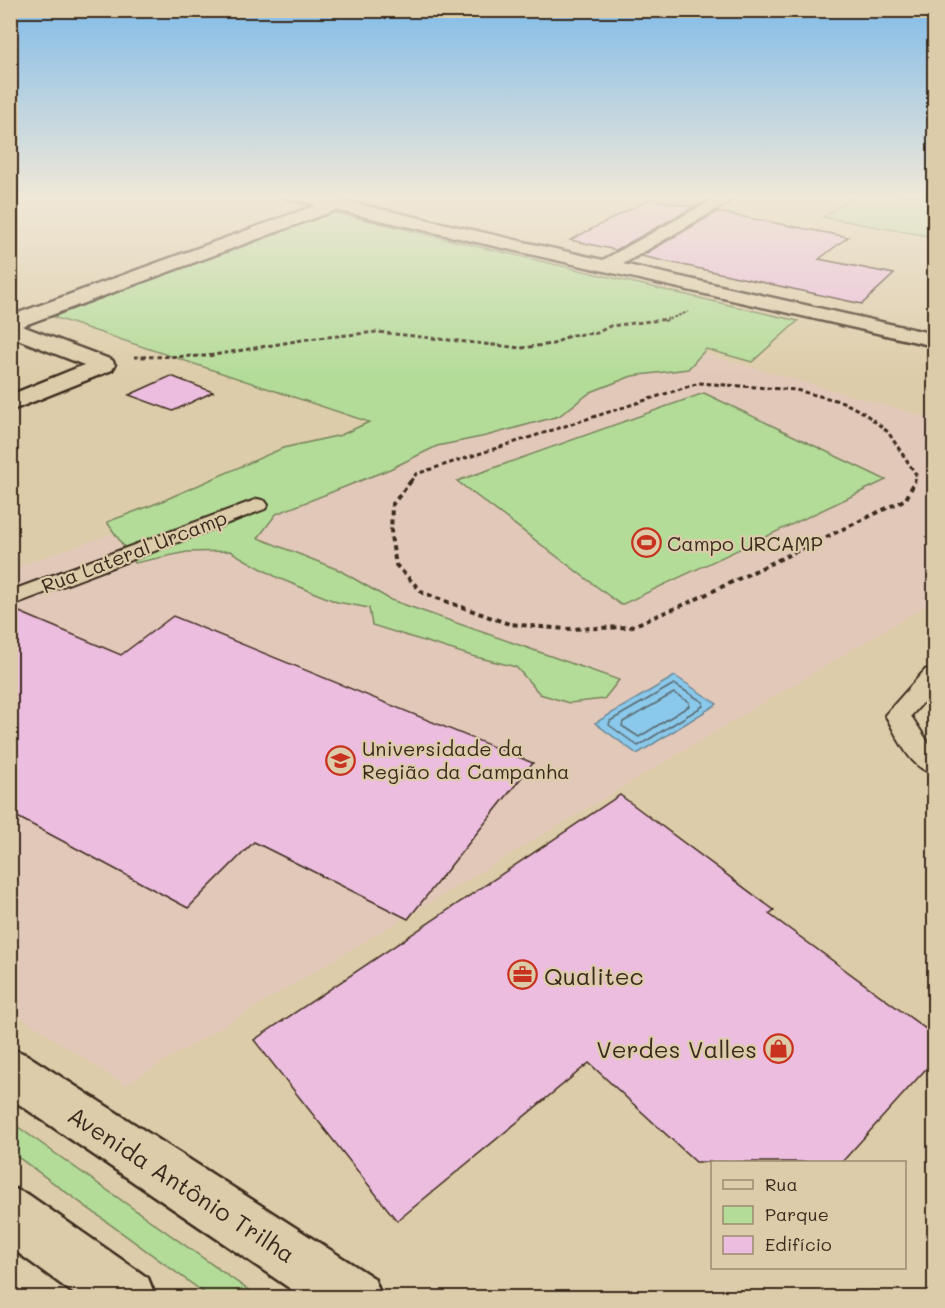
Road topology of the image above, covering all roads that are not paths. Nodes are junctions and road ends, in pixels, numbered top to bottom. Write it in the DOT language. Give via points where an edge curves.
graph roads {
  1 [pos="192,256"];
  2 [pos="562,256"];
  3 [pos="623,256"];
  4 [pos="606,266"];
  5 [pos="10,323"];
  6 [pos="10,328"];
  7 [pos="930,334"];
  8 [pos="10,404"];
  9 [pos="258,505"];
  10 [pos="10,599"];
  11 [pos="934,675"];
  12 [pos="934,765"];
  13 [pos="10,1070"];
  14 [pos="10,1214"];
  15 [pos="128,1298"];
  16 [pos="354,1298"];
  1 -- 5 [label="street"];
  2 -- 4 [label="street"];
  3 -- 4 [label="street"];
  4 -- 7 [label="street"];
  6 -- 8 [label="street" via="104,365"];
  9 -- 10 [label="lane, Rua Lateral Urcamp"];
  11 -- 12 [label="lane" via="898,715 922,755"];
  13 -- 16 [label="street, Avenida Antônio Trilha"];
  14 -- 15 [label="street"];
}
